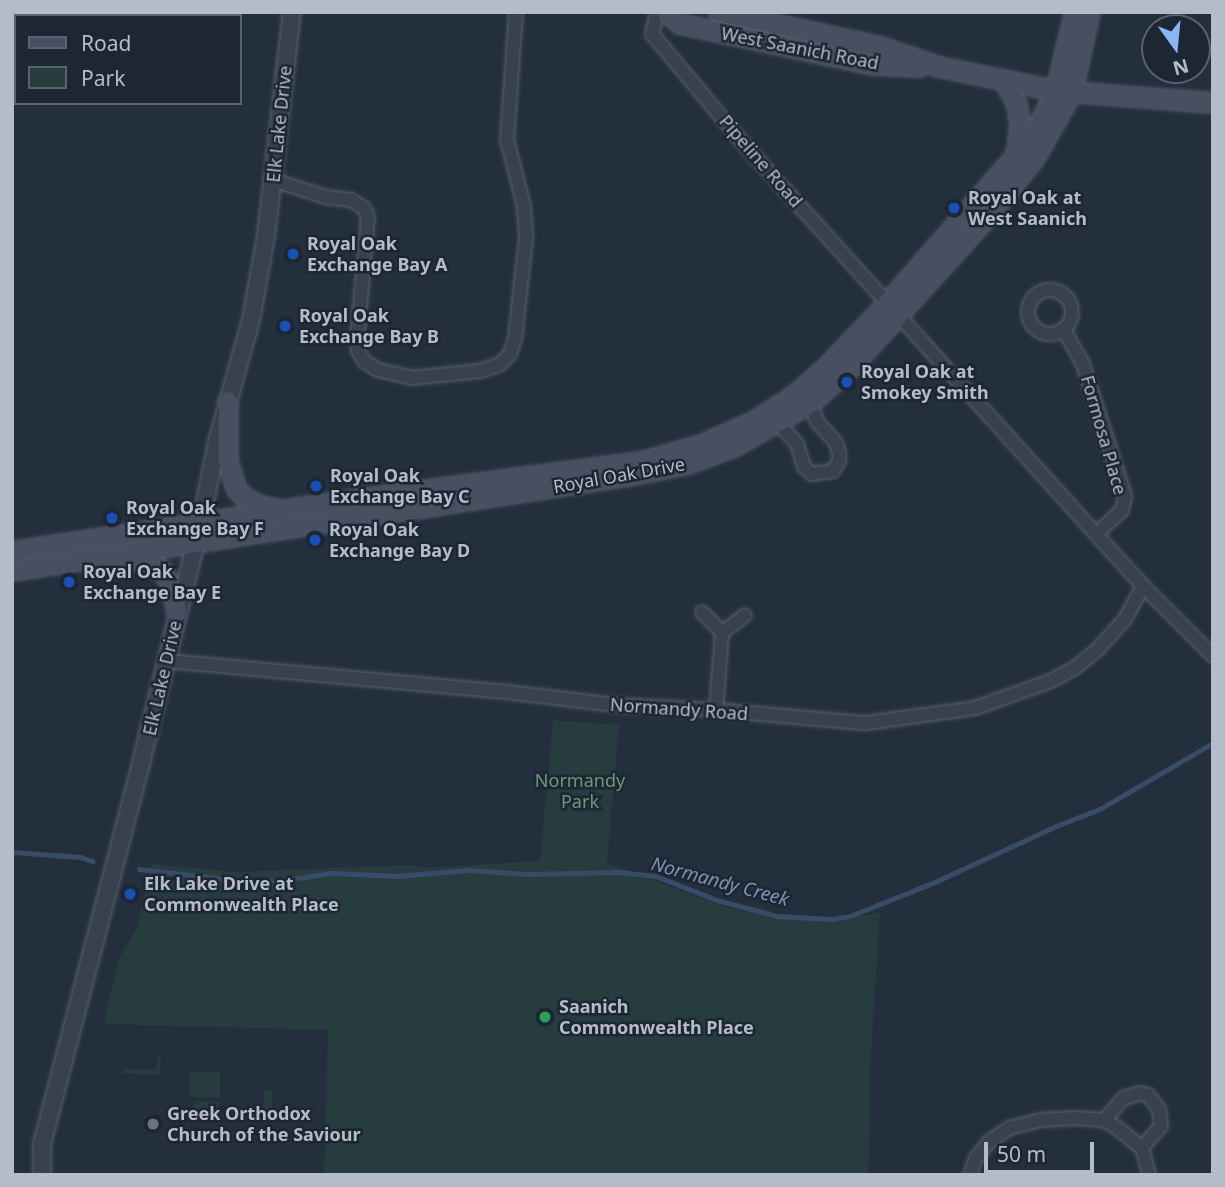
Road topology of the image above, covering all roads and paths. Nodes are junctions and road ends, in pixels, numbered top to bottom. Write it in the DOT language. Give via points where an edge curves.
graph roads {
  1 [pos="292,12"];
  2 [pos="516,12"];
  3 [pos="657,12"];
  4 [pos="666,12"];
  5 [pos="719,12"];
  6 [pos="1075,12"];
  7 [pos="1090,12"];
  8 [pos="939,67"];
  9 [pos="1004,80"];
  10 [pos="1064,92"];
  11 [pos="1213,103"];
  12 [pos="1017,155"];
  13 [pos="273,180"];
  14 [pos="894,309"];
  15 [pos="1063,330"];
  16 [pos="228,401"];
  17 [pos="811,403"];
  18 [pos="779,424"];
  19 [pos="282,511"];
  20 [pos="201,522"];
  21 [pos="1096,534"];
  22 [pos="196,542"];
  23 [pos="12,552"];
  24 [pos="97,558"];
  25 [pos="12,571"];
  26 [pos="1143,586"];
  27 [pos="702,612"];
  28 [pos="177,614"];
  29 [pos="745,615"];
  30 [pos="722,634"];
  31 [pos="1213,656"];
  32 [pos="167,661"];
  33 [pos="716,710"];
  34 [pos="1104,1120"];
  35 [pos="1142,1148"];
  36 [pos="42,1175"];
  37 [pos="970,1175"];
  38 [pos="1149,1175"];
  1 -- 13 [label="street, Elk Lake Drive"];
  2 -- 13 [label="street" via="507,140 524,206 526,237 515,339 510,354 499,365 480,372 412,378 386,373 365,362 357,340 368,217 351,200"];
  3 -- 14 [label="street, Pipeline Road" via="652,34 749,150"];
  4 -- 8 [label="main road, West Saanich Road" via="677,23 874,65"];
  5 -- 8 [label="main road, West Saanich Road" via="880,47"];
  6 -- 10 [label="main road"];
  7 -- 10 [label="main road"];
  8 -- 9 [label="main road, West Saanich Road"];
  9 -- 10 [label="main road, West Saanich Road"];
  9 -- 12 [label="main road" via="1017,104"];
  10 -- 11 [label="main road, West Saanich Road"];
  10 -- 12 [label="main road, Royal Oak Drive"];
  10 -- 14 [label="main road, Royal Oak Drive" via="1027,168"];
  12 -- 14 [label="main road, Royal Oak Drive"];
  13 -- 16 [label="street, Elk Lake Drive" via="251,320"];
  14 -- 17 [label="main road, Royal Oak Drive" via="849,370"];
  14 -- 19 [label="main road, Royal Oak Drive" via="794,396 757,420 702,445 634,463"];
  14 -- 21 [label="street"];
  15 -- 21 [label="street, Formosa Place" via="1083,364 1125,496 1122,510"];
  16 -- 19 [label="main road" via="228,461 237,490 261,506"];
  16 -- 20 [label="street, Elk Lake Drive"];
  17 -- 18 [label="main road, Royal Oak Drive"];
  17 -- 18 [label="street" via="816,420 836,443 839,461 833,471 812,474 804,467 797,444"];
  18 -- 22 [label="main road, Royal Oak Drive" via="688,464 634,475"];
  19 -- 20 [label="main road, Royal Oak Drive"];
  20 -- 22 [label="street, Elk Lake Drive"];
  20 -- 23 [label="main road, Royal Oak Drive"];
  21 -- 26 [label="street"];
  22 -- 24 [label="main road, Royal Oak Drive"];
  22 -- 28 [label="street, Elk Lake Drive"];
  24 -- 25 [label="main road, Royal Oak Drive"];
  24 -- 28 [label="main road" via="150,562 162,570 172,587"];
  26 -- 31 [label="street"];
  26 -- 33 [label="street, Normandy Road" via="1125,619 1076,667 999,702 866,723"];
  27 -- 30 [label="street"];
  28 -- 32 [label="street, Elk Lake Drive"];
  29 -- 30 [label="street"];
  30 -- 33 [label="street"];
  32 -- 33 [label="street, Normandy Road" via="615,705"];
  32 -- 36 [label="street, Elk Lake Drive" via="42,1144"];
  34 -- 35 [label="street"];
  34 -- 35 [label="street" via="1124,1098 1148,1095 1160,1109 1161,1126"];
  34 -- 37 [label="street" via="1041,1120 1009,1128 990,1141"];
  35 -- 38 [label="street"];
}
